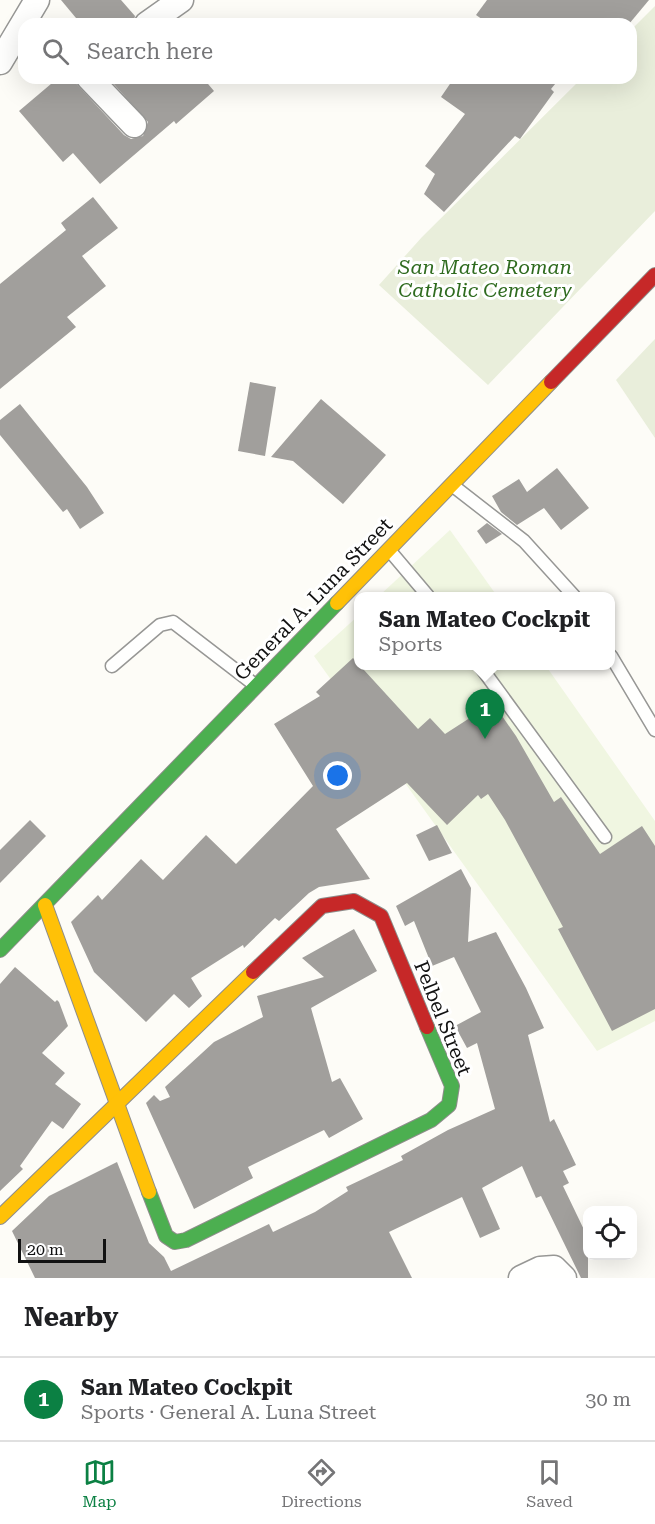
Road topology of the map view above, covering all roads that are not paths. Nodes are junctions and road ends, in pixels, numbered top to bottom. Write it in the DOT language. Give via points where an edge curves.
graph roads {
  1 [pos="181,0"];
  2 [pos="156,18"];
  3 [pos="18,33"];
  4 [pos="0,62"];
  5 [pos="95,84"];
  6 [pos="134,125"];
  7 [pos="655,275"];
  8 [pos="452,484"];
  9 [pos="388,549"];
  10 [pos="424,592"];
  11 [pos="570,592"];
  12 [pos="615,663"];
  13 [pos="112,666"];
  14 [pos="483,670"];
  15 [pos="256,686"];
  16 [pos="655,730"];
  17 [pos="606,837"];
  18 [pos="45,905"];
  19 [pos="0,950"];
  20 [pos="116,1107"];
  21 [pos="0,1217"];
  22 [pos="564,1277"];
  23 [pos="521,1278"];
  1 -- 2 [label="street"];
  3 -- 4 [label="street"];
  5 -- 6 [label="street"];
  7 -- 8 [label="street, General A. Luna Street"];
  8 -- 9 [label="street, General A. Luna Street"];
  8 -- 11 [label="lane" via="524,541"];
  9 -- 10 [label="lane"];
  9 -- 15 [label="street, General A. Luna Street"];
  12 -- 16 [label="lane"];
  13 -- 15 [label="lane" via="160,625 173,622"];
  14 -- 17 [label="lane"];
  15 -- 18 [label="street, General A. Luna Street"];
  18 -- 19 [label="street, General A. Luna Street"];
  18 -- 20 [label="street, Pelbel Street"];
  20 -- 20 [label="street, Pelbel Street" via="322,906 354,901 381,916 452,1086 448,1105 431,1120 175,1242 166,1236"];
  20 -- 21 [label="street, Pelbel Street"];
  22 -- 23 [label="street" via="554,1268 540,1269"];
}
